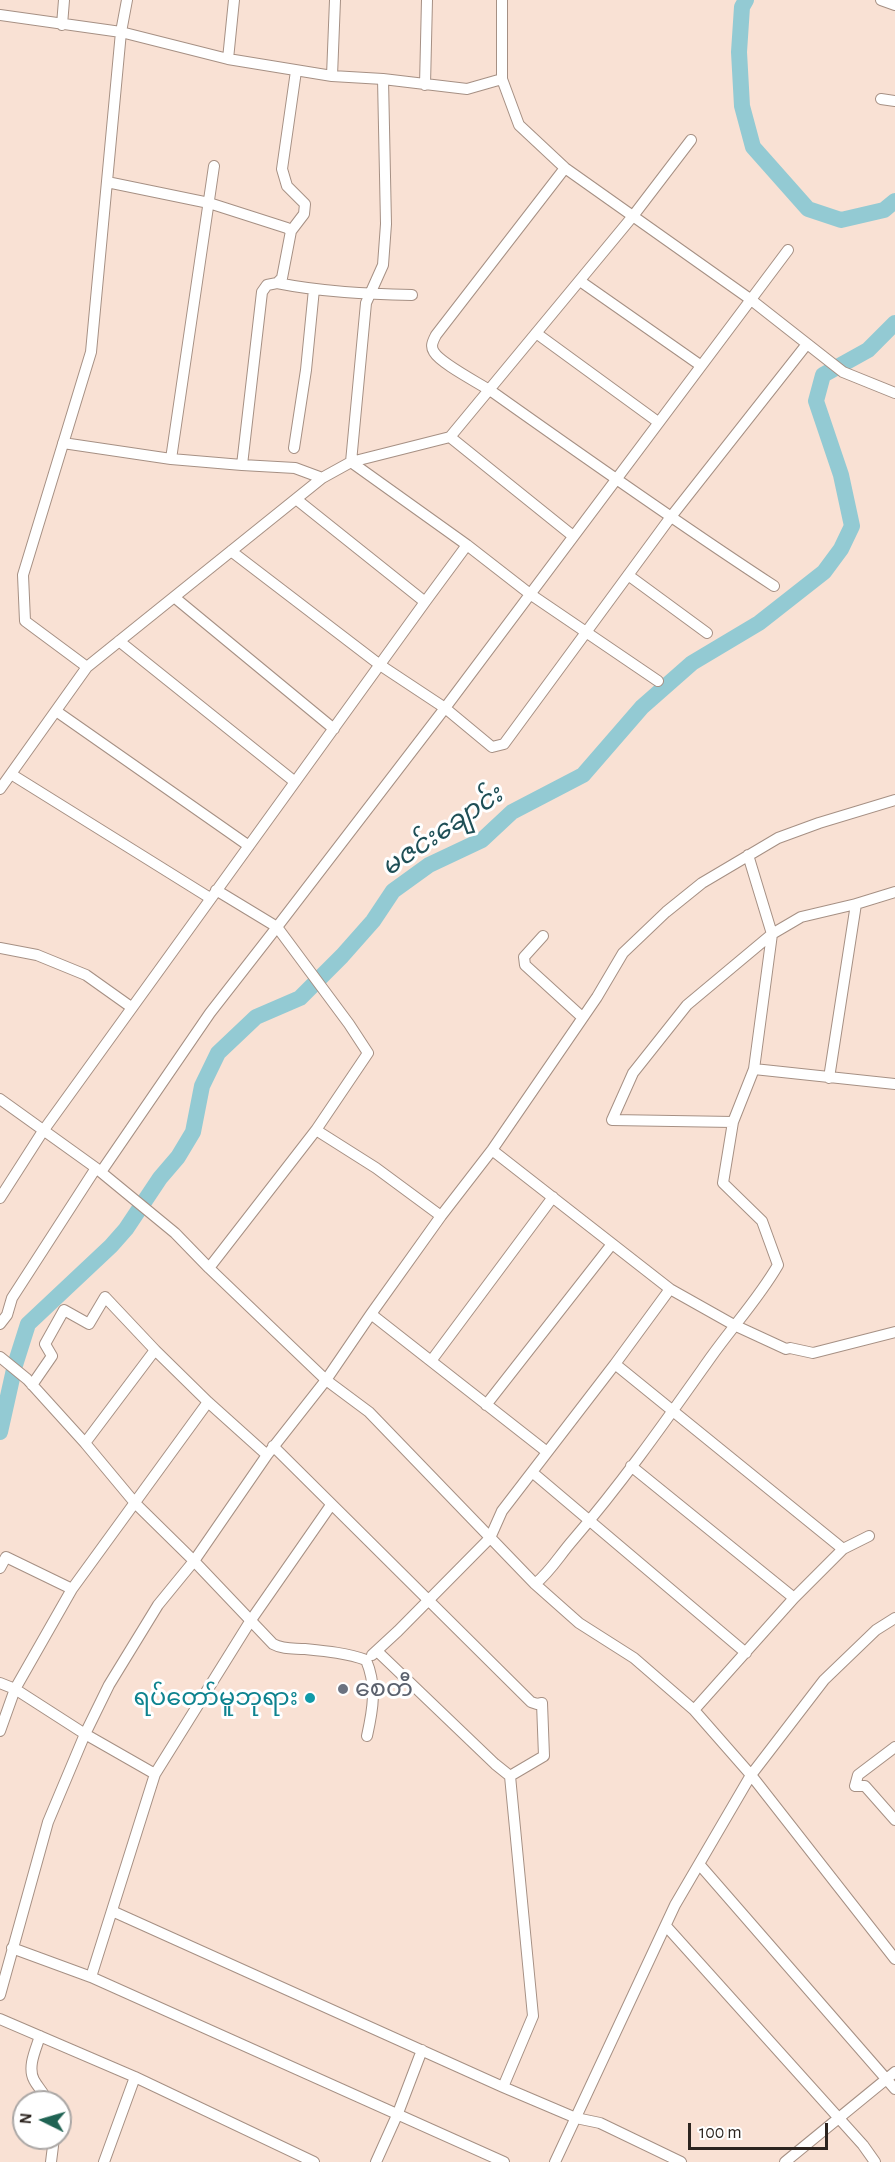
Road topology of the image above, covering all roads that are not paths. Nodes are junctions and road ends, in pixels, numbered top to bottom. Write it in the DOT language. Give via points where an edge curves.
graph roads {
  1 [pos="64,0"];
  2 [pos="127,0"];
  3 [pos="234,0"];
  4 [pos="335,0"];
  5 [pos="427,0"];
  6 [pos="502,0"];
  7 [pos="881,0"];
  8 [pos="895,5"];
  9 [pos="0,15"];
  10 [pos="62,25"];
  11 [pos="122,32"];
  12 [pos="228,59"];
  13 [pos="297,71"];
  14 [pos="332,76"];
  15 [pos="383,79"];
  16 [pos="502,79"];
  17 [pos="425,86"];
  18 [pos="881,99"];
  19 [pos="895,100"];
  20 [pos="691,140"];
  21 [pos="214,166"];
  22 [pos="565,168"];
  23 [pos="107,182"];
  24 [pos="209,203"];
  25 [pos="633,216"];
  26 [pos="291,231"];
  27 [pos="788,250"];
  28 [pos="580,281"];
  29 [pos="278,283"];
  30 [pos="314,289"];
  31 [pos="370,294"];
  32 [pos="412,295"];
  33 [pos="750,299"];
  34 [pos="536,333"];
  35 [pos="808,345"];
  36 [pos="700,365"];
  37 [pos="489,390"];
  38 [pos="895,393"];
  39 [pos="658,422"];
  40 [pos="450,437"];
  41 [pos="63,443"];
  42 [pos="294,448"];
  43 [pos="171,459"];
  44 [pos="351,462"];
  45 [pos="242,465"];
  46 [pos="322,478"];
  47 [pos="615,479"];
  48 [pos="296,499"];
  49 [pos="670,518"];
  50 [pos="573,536"];
  51 [pos="466,545"];
  52 [pos="231,551"];
  53 [pos="628,575"];
  54 [pos="774,586"];
  55 [pos="530,594"];
  56 [pos="174,597"];
  57 [pos="425,602"];
  58 [pos="587,631"];
  59 [pos="707,633"];
  60 [pos="119,641"];
  61 [pos="380,665"];
  62 [pos="87,667"];
  63 [pos="658,681"];
  64 [pos="445,708"];
  65 [pos="56,711"];
  66 [pos="334,729"];
  67 [pos="11,774"];
  68 [pos="295,782"];
  69 [pos="0,789"];
  70 [pos="895,800"];
  71 [pos="249,846"];
  72 [pos="748,855"];
  73 [pos="895,892"];
  74 [pos="213,894"];
  75 [pos="856,904"];
  76 [pos="277,927"];
  77 [pos="772,934"];
  78 [pos="543,936"];
  79 [pos="0,948"];
  80 [pos="131,1007"];
  81 [pos="582,1017"];
  82 [pos="754,1069"];
  83 [pos="829,1078"];
  84 [pos="895,1084"];
  85 [pos="0,1100"];
  86 [pos="733,1122"];
  87 [pos="316,1130"];
  88 [pos="43,1131"];
  89 [pos="492,1150"];
  90 [pos="99,1170"];
  91 [pos="553,1197"];
  92 [pos="0,1198"];
  93 [pos="441,1216"];
  94 [pos="612,1244"];
  95 [pos="209,1268"];
  96 [pos="670,1289"];
  97 [pos="371,1314"];
  98 [pos="0,1324"];
  99 [pos="734,1325"];
  100 [pos="895,1332"];
  101 [pos="155,1350"];
  102 [pos="1,1357"];
  103 [pos="431,1361"];
  104 [pos="615,1364"];
  105 [pos="326,1380"];
  106 [pos="30,1382"];
  107 [pos="208,1402"];
  108 [pos="486,1405"];
  109 [pos="673,1411"];
  110 [pos="85,1443"];
  111 [pos="270,1450"];
  112 [pos="547,1452"];
  113 [pos="631,1466"];
  114 [pos="532,1472"];
  115 [pos="135,1503"];
  116 [pos="331,1505"];
  117 [pos="590,1521"];
  118 [pos="869,1536"];
  119 [pos="490,1538"];
  120 [pos="843,1549"];
  121 [pos="194,1561"];
  122 [pos="0,1568"];
  123 [pos="535,1584"];
  124 [pos="72,1589"];
  125 [pos="794,1598"];
  126 [pos="429,1600"];
  127 [pos="895,1618"];
  128 [pos="251,1620"];
  129 [pos="377,1651"];
  130 [pos="746,1653"];
  131 [pos="366,1660"];
  132 [pos="0,1683"];
  133 [pos="15,1689"];
  134 [pos="694,1710"];
  135 [pos="0,1731"];
  136 [pos="85,1734"];
  137 [pos="367,1736"];
  138 [pos="895,1747"];
  139 [pos="155,1774"];
  140 [pos="752,1774"];
  141 [pos="510,1776"];
  142 [pos="895,1820"];
  143 [pos="699,1864"];
  144 [pos="112,1911"];
  145 [pos="666,1926"];
  146 [pos="12,1948"];
  147 [pos="895,1959"];
  148 [pos="91,1977"];
  149 [pos="0,1995"];
  150 [pos="0,2019"];
  151 [pos="40,2036"];
  152 [pos="422,2050"];
  153 [pos="895,2072"];
  154 [pos="135,2077"];
  155 [pos="886,2079"];
  156 [pos="503,2087"];
  157 [pos="895,2089"];
  158 [pos="41,2090"];
  159 [pos="398,2114"];
  160 [pos="576,2118"];
  161 [pos="838,2119"];
  162 [pos="104,2162"];
  163 [pos="314,2162"];
  164 [pos="376,2162"];
  165 [pos="504,2162"];
  166 [pos="555,2162"];
  167 [pos="681,2162"];
  168 [pos="785,2162"];
  169 [pos="875,2162"];
  1 -- 10 [label="street"];
  2 -- 11 [label="street"];
  3 -- 12 [label="street"];
  4 -- 14 [label="street"];
  5 -- 17 [label="street"];
  6 -- 16 [label="street"];
  7 -- 8 [label="street"];
  9 -- 10 [label="street"];
  10 -- 11 [label="street"];
  11 -- 12 [label="street"];
  11 -- 23 [label="street"];
  12 -- 13 [label="street"];
  13 -- 14 [label="street"];
  13 -- 26 [label="street" via="282,169 287,186 306,204 304,214"];
  14 -- 15 [label="street"];
  15 -- 17 [label="street"];
  15 -- 31 [label="street" via="386,224 383,265"];
  16 -- 17 [label="street" via="467,89"];
  16 -- 22 [label="street" via="519,124"];
  18 -- 19 [label="street"];
  20 -- 25 [label="street"];
  21 -- 24 [label="street"];
  22 -- 25 [label="street"];
  22 -- 37 [label="street" via="431,344 441,359"];
  23 -- 24 [label="street"];
  23 -- 41 [label="street" via="91,352"];
  24 -- 26 [label="street"];
  24 -- 43 [label="street"];
  25 -- 28 [label="street"];
  25 -- 33 [label="street"];
  26 -- 29 [label="street"];
  27 -- 33 [label="street"];
  28 -- 34 [label="street"];
  28 -- 36 [label="street"];
  29 -- 30 [label="street"];
  29 -- 45 [label="street" via="267,285 262,292"];
  30 -- 31 [label="street"];
  30 -- 42 [label="street"];
  31 -- 32 [label="street"];
  31 -- 44 [label="street"];
  33 -- 35 [label="street"];
  33 -- 36 [label="street"];
  34 -- 37 [label="street"];
  34 -- 39 [label="street"];
  35 -- 38 [label="street" via="843,372"];
  35 -- 49 [label="street"];
  36 -- 39 [label="street"];
  37 -- 40 [label="street"];
  37 -- 47 [label="street"];
  39 -- 47 [label="street"];
  40 -- 44 [label="street"];
  40 -- 50 [label="street"];
  41 -- 43 [label="street"];
  41 -- 62 [label="street" via="22,575 25,621"];
  43 -- 45 [label="street"];
  44 -- 46 [label="street"];
  44 -- 51 [label="street"];
  45 -- 46 [label="street" via="295,468"];
  46 -- 48 [label="street"];
  47 -- 49 [label="street"];
  47 -- 50 [label="street"];
  48 -- 52 [label="street"];
  48 -- 57 [label="street"];
  49 -- 53 [label="street"];
  49 -- 54 [label="street"];
  50 -- 55 [label="street"];
  51 -- 55 [label="street"];
  51 -- 57 [label="street"];
  52 -- 56 [label="street"];
  52 -- 61 [label="street"];
  53 -- 58 [label="street"];
  53 -- 59 [label="street"];
  55 -- 58 [label="street"];
  55 -- 64 [label="street"];
  56 -- 60 [label="street"];
  56 -- 66 [label="street"];
  57 -- 61 [label="street"];
  58 -- 63 [label="street"];
  58 -- 64 [label="street" via="504,744 492,747"];
  60 -- 62 [label="street"];
  60 -- 68 [label="street"];
  61 -- 64 [label="street"];
  61 -- 66 [label="street"];
  62 -- 65 [label="street"];
  64 -- 76 [label="street"];
  65 -- 67 [label="street"];
  65 -- 71 [label="street"];
  66 -- 68 [label="street"];
  67 -- 69 [label="street"];
  67 -- 74 [label="street"];
  68 -- 71 [label="street"];
  70 -- 72 [label="street" via="778,838"];
  71 -- 74 [label="street"];
  72 -- 77 [label="street"];
  72 -- 81 [label="street" via="702,883 623,953"];
  73 -- 75 [label="street"];
  74 -- 76 [label="street"];
  74 -- 80 [label="street"];
  75 -- 77 [label="street" via="801,917"];
  75 -- 83 [label="street"];
  76 -- 87 [label="street" via="368,1053"];
  76 -- 90 [label="street" via="210,1013"];
  77 -- 82 [label="street"];
  77 -- 86 [label="street" via="687,1005 633,1073 612,1120"];
  78 -- 81 [label="street" via="524,957 525,964"];
  79 -- 80 [label="street" via="37,956 86,975"];
  80 -- 88 [label="street"];
  81 -- 89 [label="street"];
  82 -- 83 [label="street"];
  82 -- 86 [label="street"];
  83 -- 84 [label="street"];
  85 -- 88 [label="street"];
  86 -- 99 [label="street" via="723,1183 762,1221 778,1265 763,1291"];
  87 -- 93 [label="street"];
  87 -- 95 [label="street"];
  88 -- 90 [label="street"];
  88 -- 92 [label="street"];
  89 -- 91 [label="street"];
  89 -- 93 [label="street"];
  90 -- 95 [label="street" via="175,1233"];
  90 -- 98 [label="street" via="12,1298 7,1316"];
  91 -- 94 [label="street"];
  91 -- 103 [label="street"];
  93 -- 97 [label="street"];
  94 -- 96 [label="street"];
  94 -- 108 [label="street"];
  95 -- 105 [label="street"];
  96 -- 99 [label="street"];
  96 -- 104 [label="street"];
  97 -- 103 [label="street"];
  97 -- 105 [label="street"];
  99 -- 100 [label="street" via="780,1347 813,1353"];
  99 -- 109 [label="street"];
  101 -- 106 [label="street" via="105,1297 89,1324 64,1310 45,1344 52,1356"];
  101 -- 107 [label="street"];
  101 -- 110 [label="street"];
  102 -- 106 [label="street"];
  103 -- 108 [label="street"];
  104 -- 109 [label="street"];
  104 -- 112 [label="street"];
  105 -- 111 [label="street"];
  105 -- 119 [label="street" via="369,1412"];
  106 -- 110 [label="street"];
  107 -- 111 [label="street"];
  107 -- 115 [label="street"];
  108 -- 112 [label="street"];
  109 -- 113 [label="street"];
  109 -- 120 [label="street"];
  110 -- 115 [label="street"];
  111 -- 116 [label="street"];
  111 -- 121 [label="street"];
  112 -- 114 [label="street"];
  113 -- 117 [label="street"];
  113 -- 125 [label="street"];
  114 -- 117 [label="street"];
  114 -- 119 [label="street" via="502,1511"];
  115 -- 121 [label="street"];
  115 -- 124 [label="street"];
  116 -- 126 [label="street"];
  116 -- 128 [label="street"];
  117 -- 123 [label="street" via="550,1572"];
  117 -- 130 [label="street"];
  118 -- 120 [label="street"];
  119 -- 123 [label="street"];
  119 -- 126 [label="street"];
  120 -- 125 [label="street"];
  121 -- 128 [label="street"];
  121 -- 136 [label="street" via="158,1605 109,1685"];
  122 -- 124 [label="street" via="6,1557"];
  123 -- 134 [label="street" via="579,1623 634,1658"];
  124 -- 133 [label="street"];
  125 -- 130 [label="street"];
  126 -- 129 [label="street"];
  126 -- 141 [label="street" via="531,1702 542,1703 544,1756"];
  127 -- 140 [label="street" via="876,1629 824,1680"];
  128 -- 131 [label="street" via="278,1647"];
  128 -- 139 [label="street"];
  129 -- 131 [label="street"];
  129 -- 141 [label="street"];
  130 -- 134 [label="street"];
  131 -- 137 [label="street" via="374,1693"];
  132 -- 133 [label="street"];
  133 -- 135 [label="street"];
  133 -- 136 [label="street"];
  134 -- 140 [label="street"];
  136 -- 139 [label="street"];
  136 -- 146 [label="street" via="48,1821"];
  138 -- 142 [label="street" via="858,1775 855,1786 865,1786"];
  139 -- 144 [label="street"];
  140 -- 143 [label="street"];
  140 -- 147 [label="street"];
  141 -- 156 [label="street" via="533,2016"];
  143 -- 145 [label="street"];
  143 -- 155 [label="street"];
  144 -- 148 [label="street"];
  144 -- 152 [label="street"];
  145 -- 160 [label="street"];
  145 -- 161 [label="street"];
  146 -- 148 [label="street"];
  146 -- 149 [label="street"];
  148 -- 159 [label="street"];
  150 -- 151 [label="street"];
  151 -- 154 [label="street"];
  151 -- 158 [label="street" via="31,2069"];
  152 -- 156 [label="street"];
  152 -- 159 [label="street"];
  153 -- 155 [label="street"];
  154 -- 162 [label="street"];
  154 -- 163 [label="street"];
  155 -- 157 [label="street"];
  155 -- 161 [label="street"];
  156 -- 160 [label="street"];
  159 -- 164 [label="street"];
  159 -- 165 [label="street"];
  160 -- 166 [label="street"];
  160 -- 167 [label="street" via="600,2123"];
  161 -- 168 [label="street"];
  161 -- 169 [label="street"];
}
